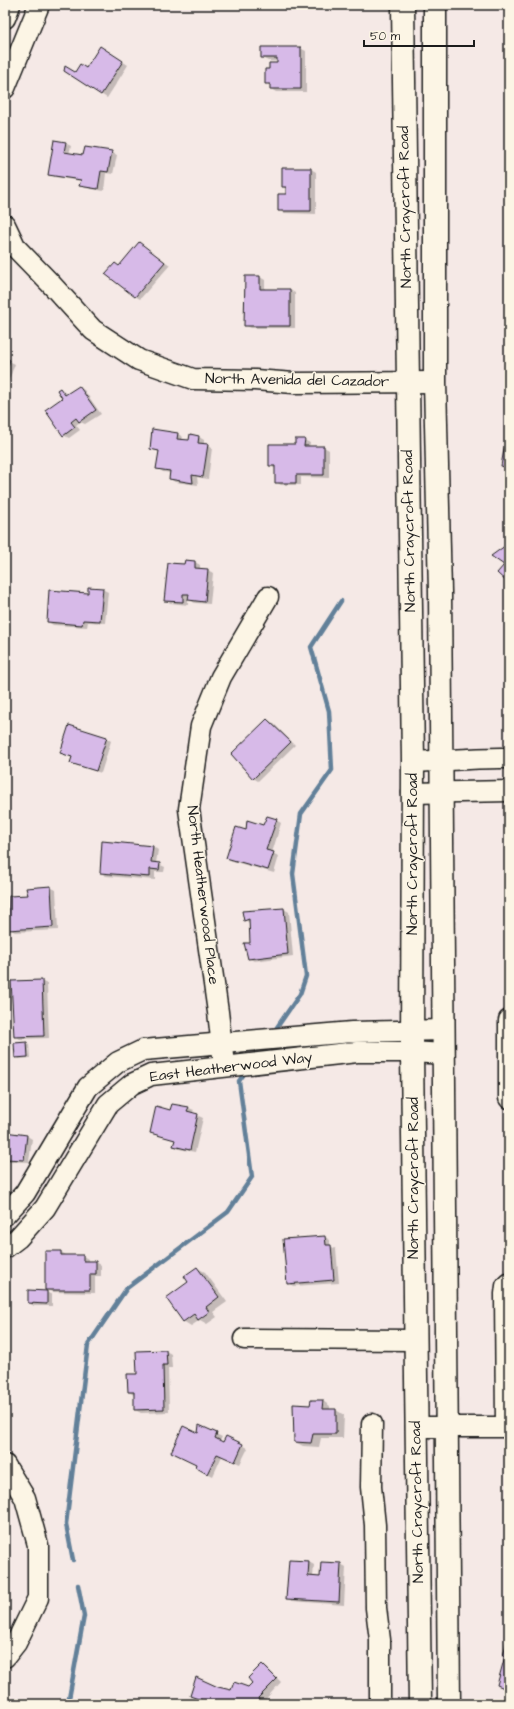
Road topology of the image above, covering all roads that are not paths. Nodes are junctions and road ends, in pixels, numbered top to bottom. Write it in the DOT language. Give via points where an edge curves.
graph roads {
  1 [pos="10,5"];
  2 [pos="39,5"];
  3 [pos="403,5"];
  4 [pos="435,5"];
  5 [pos="5,18"];
  6 [pos="5,88"];
  7 [pos="5,226"];
  8 [pos="11,251"];
  9 [pos="407,381"];
  10 [pos="435,382"];
  11 [pos="268,597"];
  12 [pos="509,758"];
  13 [pos="441,761"];
  14 [pos="413,762"];
  15 [pos="509,791"];
  16 [pos="440,792"];
  17 [pos="412,793"];
  18 [pos="509,1020"];
  19 [pos="444,1030"];
  20 [pos="412,1042"];
  21 [pos="220,1043"];
  22 [pos="444,1054"];
  23 [pos="224,1066"];
  24 [pos="509,1098"];
  25 [pos="5,1215"];
  26 [pos="5,1248"];
  27 [pos="509,1283"];
  28 [pos="244,1339"];
  29 [pos="415,1340"];
  30 [pos="372,1424"];
  31 [pos="416,1427"];
  32 [pos="446,1427"];
  33 [pos="507,1427"];
  34 [pos="5,1465"];
  35 [pos="5,1657"];
  36 [pos="380,1704"];
  37 [pos="420,1704"];
  38 [pos="449,1704"];
  1 -- 5 [label="street"];
  2 -- 6 [label="street"];
  3 -- 9 [label="main road, North Craycroft Road"];
  4 -- 10 [label="main road, North Craycroft Road"];
  7 -- 8 [label="street, North Avenida del Cazador"];
  8 -- 9 [label="street, North Avenida del Cazador" via="50,283 93,330 139,360 193,379 294,383"];
  9 -- 10 [label="street, North Avenida del Cazador"];
  9 -- 14 [label="main road, North Craycroft Road"];
  10 -- 13 [label="main road, North Craycroft Road"];
  11 -- 21 [label="street, North Heatherwood Place" via="221,677 201,726 189,809 218,1012"];
  12 -- 13 [label="street" via="482,757"];
  13 -- 14 [label="street"];
  13 -- 16 [label="main road, North Craycroft Road"];
  14 -- 17 [label="main road, North Craycroft Road"];
  15 -- 16 [label="street"];
  16 -- 17 [label="street"];
  16 -- 19 [label="main road, North Craycroft Road"];
  17 -- 20 [label="main road, North Craycroft Road"];
  18 -- 24 [label="street"];
  19 -- 20 [label="street, East Heatherwood Way"];
  19 -- 22 [label="main road, North Craycroft Road"];
  20 -- 21 [label="street, East Heatherwood Way" via="352,1032"];
  20 -- 22 [label="street, East Heatherwood Way"];
  20 -- 23 [label="street, East Heatherwood Way" via="357,1052"];
  20 -- 29 [label="main road, North Craycroft Road"];
  21 -- 23 [label="street, North Heatherwood Place"];
  21 -- 25 [label="street, East Heatherwood Way" via="143,1050 118,1062 88,1087 25,1193"];
  22 -- 32 [label="main road, North Craycroft Road"];
  23 -- 26 [label="street, East Heatherwood Way" via="151,1075 132,1084 108,1104 45,1208 18,1238"];
  27 -- 33 [label="street" via="505,1294"];
  28 -- 29 [label="street"];
  29 -- 31 [label="main road, North Craycroft Road"];
  30 -- 36 [label="street" via="371,1487 375,1525 376,1608 380,1640"];
  31 -- 32 [label="street"];
  31 -- 37 [label="main road, North Craycroft Road"];
  32 -- 33 [label="street"];
  32 -- 38 [label="main road, North Craycroft Road"];
  34 -- 35 [label="street" via="25,1498 38,1545 38,1598 16,1643"];
}
